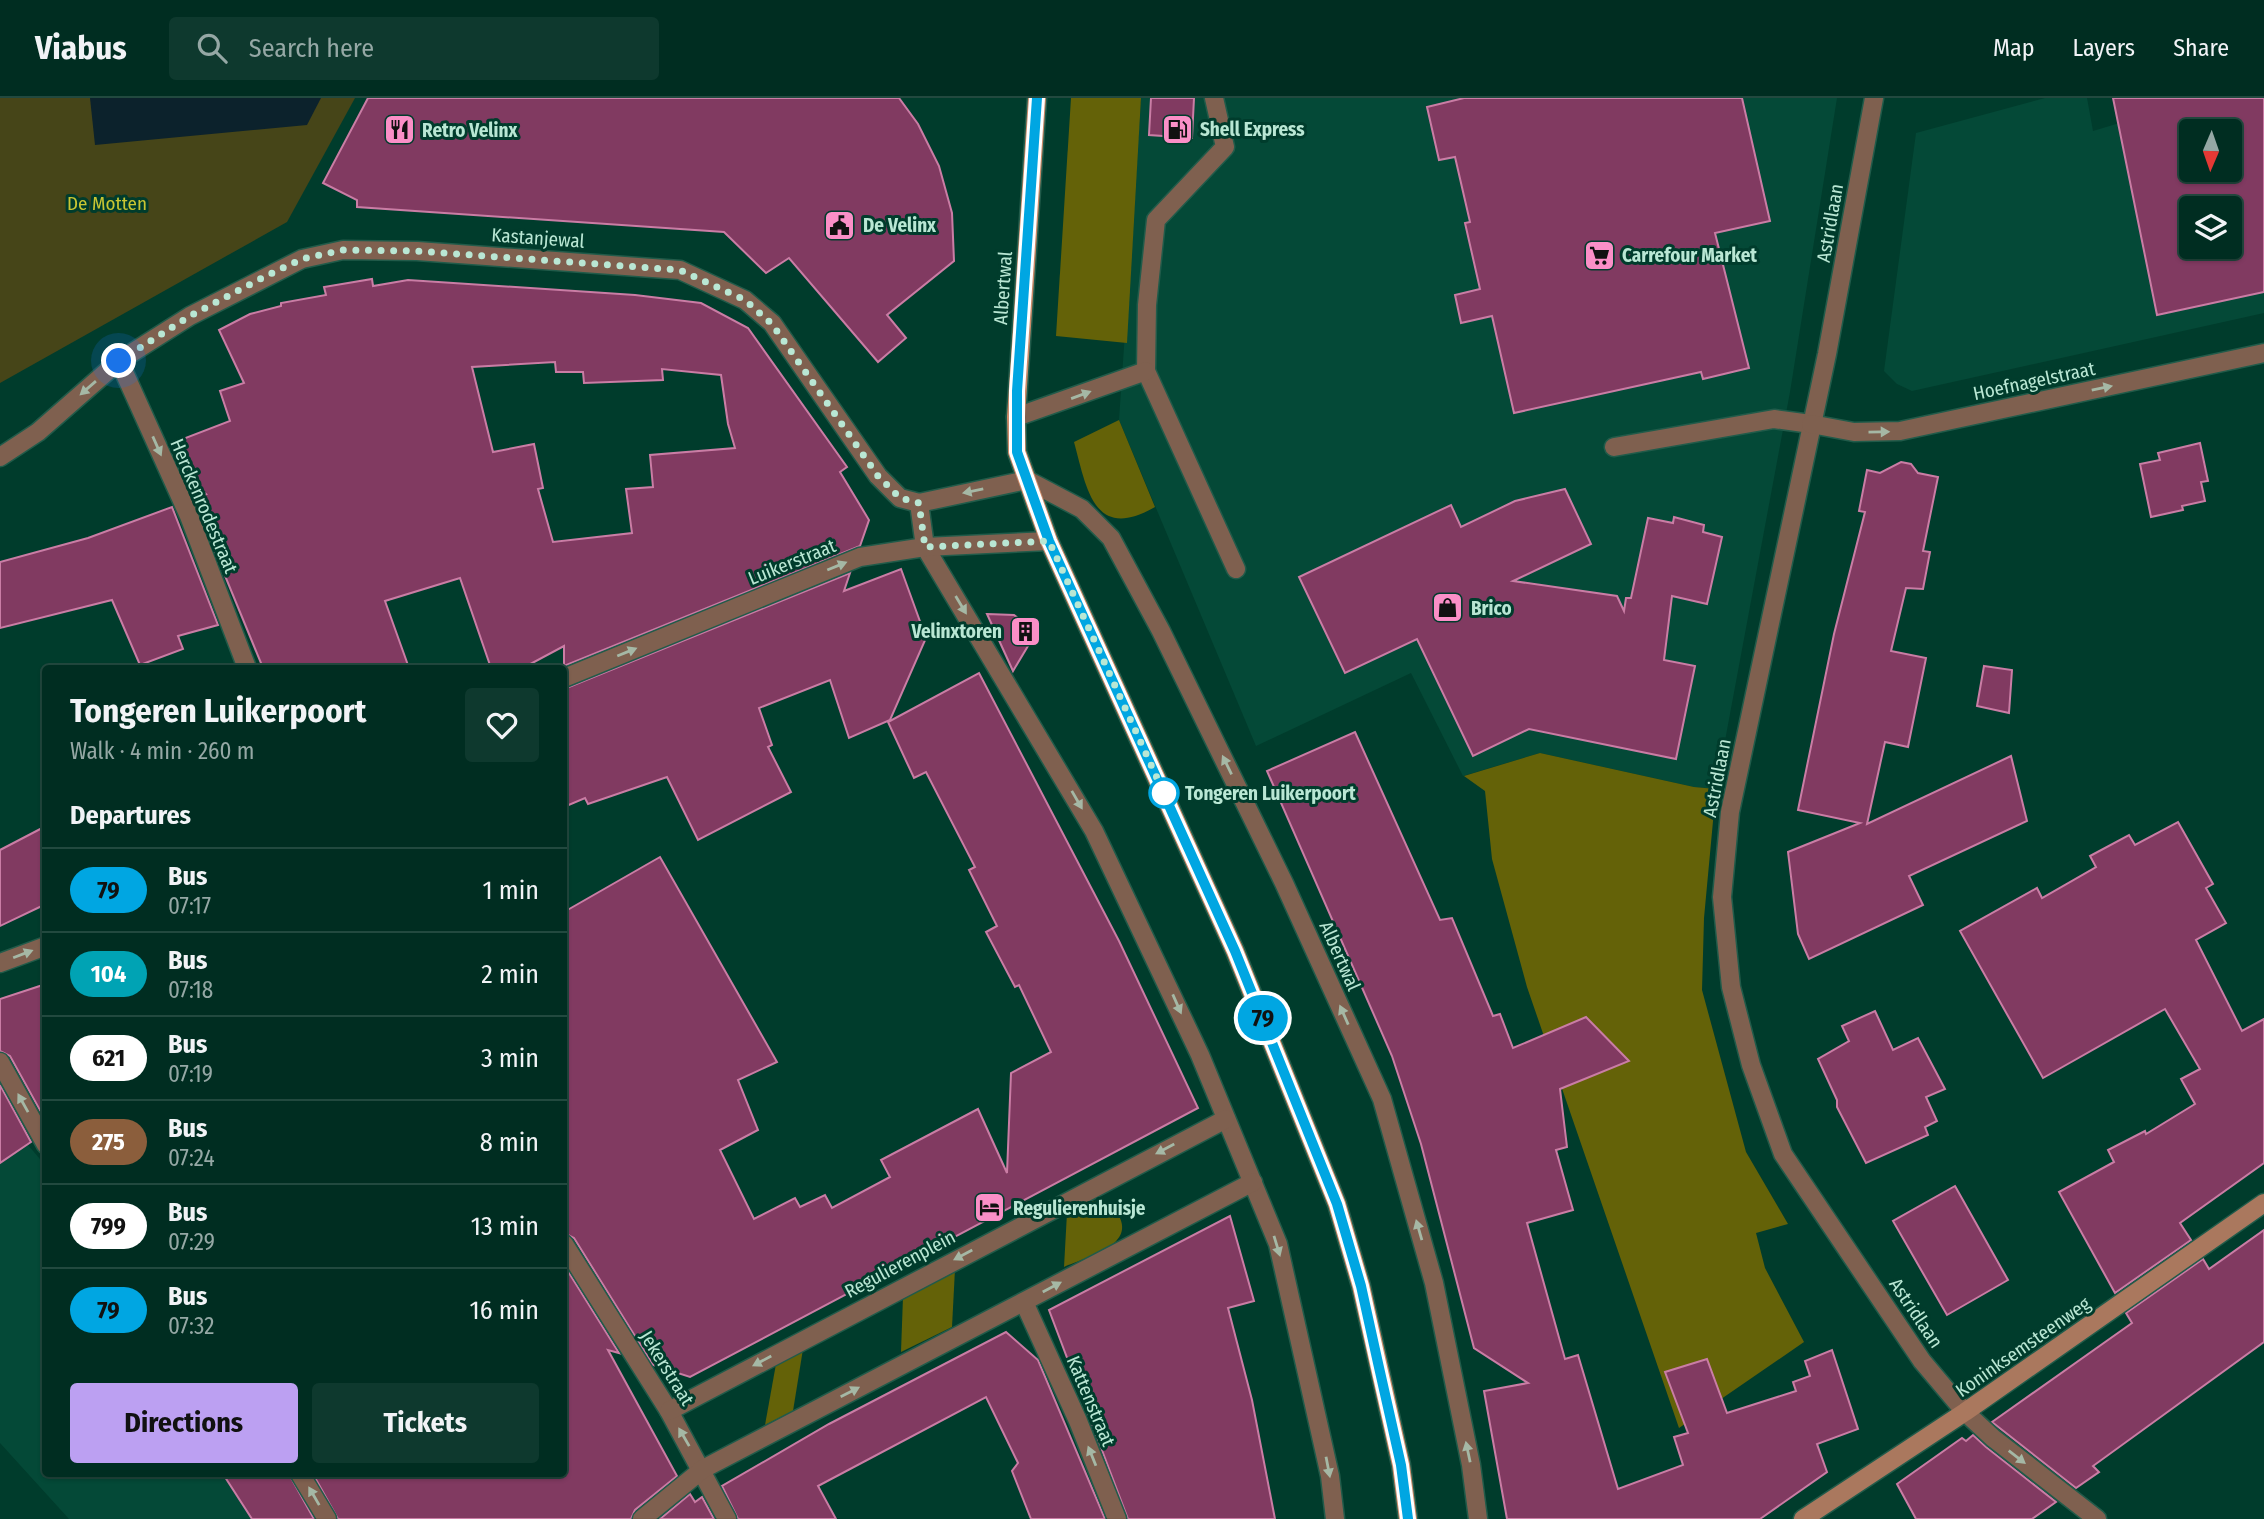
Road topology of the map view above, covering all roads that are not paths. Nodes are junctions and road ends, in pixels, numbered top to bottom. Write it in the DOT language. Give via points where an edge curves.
graph roads {
  1 [pos="1037,98"];
  2 [pos="1214,98"];
  3 [pos="1874,98"];
  4 [pos="2264,353"];
  5 [pos="119,361"];
  6 [pos="1146,371"];
  7 [pos="1016,416"];
  8 [pos="1811,424"];
  9 [pos="1614,447"];
  10 [pos="0,457"];
  11 [pos="1027,480"];
  12 [pos="919,503"];
  13 [pos="1049,541"];
  14 [pos="925,547"];
  15 [pos="1236,569"];
  16 [pos="246,665"];
  17 [pos="567,677"];
  18 [pos="42,947"];
  19 [pos="0,963"];
  20 [pos="0,1062"];
  21 [pos="1226,1119"];
  22 [pos="42,1137"];
  23 [pos="1252,1182"];
  24 [pos="2264,1203"];
  25 [pos="567,1249"];
  26 [pos="1024,1302"];
  27 [pos="669,1411"];
  28 [pos="1965,1412"];
  29 [pos="703,1469"];
  30 [pos="302,1477"];
  31 [pos="327,1519"];
  32 [pos="642,1519"];
  33 [pos="727,1519"];
  34 [pos="1117,1519"];
  35 [pos="1335,1519"];
  36 [pos="1408,1519"];
  37 [pos="1478,1519"];
  38 [pos="1802,1519"];
  39 [pos="2097,1519"];
  1 -- 7 [label="main road, Albertwal"];
  2 -- 6 [label="street" via="1225,147 1156,220"];
  3 -- 8 [label="street, Astridlaan"];
  8 -- 4 [label="street, Hoefnagelstraat, one-way" via="1854,432 1900,431"];
  5 -- 10 [label="street, Kastanjewal, one-way" via="38,432"];
  5 -- 12 [label="street, Kastanjewal" via="266,276 302,259 343,250 680,270 745,300 772,324 878,476 900,498"];
  5 -- 16 [label="street, Herckenrodestraat, one-way" via="189,516"];
  7 -- 6 [label="street, one-way"];
  6 -- 15 [label="street"];
  7 -- 11 [label="main road, Albertwal" via="1017,452"];
  8 -- 9 [label="street, Hoefnagelstraat" via="1774,419"];
  8 -- 28 [label="street, Astridlaan" via="1730,812 1722,897 1731,987 1751,1066 1783,1154 1922,1361"];
  11 -- 12 [label="street, one-way"];
  11 -- 13 [label="main road, Albertwal"];
  37 -- 11 [label="street, Albertwal, one-way" via="1434,1283 1382,1098 1284,883 1111,538 1082,509"];
  12 -- 14 [label="street"];
  13 -- 14 [label="street, Luikerstraat"];
  13 -- 36 [label="main road, Albertwal" via="1235,951 1337,1204 1361,1286 1401,1465"];
  17 -- 14 [label="street, Luikerstraat, one-way" via="860,557"];
  14 -- 21 [label="street, one-way" via="1094,831 1165,977"];
  19 -- 18 [label="street, one-way"];
  22 -- 20 [label="street, one-way"];
  21 -- 23 [label="street"];
  21 -- 27 [label="street, Regulierenplein, one-way"];
  26 -- 23 [label="street, one-way"];
  23 -- 35 [label="street, one-way" via="1278,1244 1327,1463"];
  24 -- 28 [label="street, Koninksemsteenweg"];
  25 -- 27 [label="street, Jekerstraat"];
  29 -- 26 [label="street, one-way"];
  34 -- 26 [label="street, Kattenstraat, one-way"];
  29 -- 27 [label="street, Jekerstraat, one-way"];
  28 -- 38 [label="street, Koninksemsteenweg"];
  28 -- 39 [label="street, Astridlaan, one-way"];
  29 -- 32 [label="street"];
  29 -- 33 [label="street, Jekerstraat"];
  31 -- 30 [label="street, one-way"];
}
